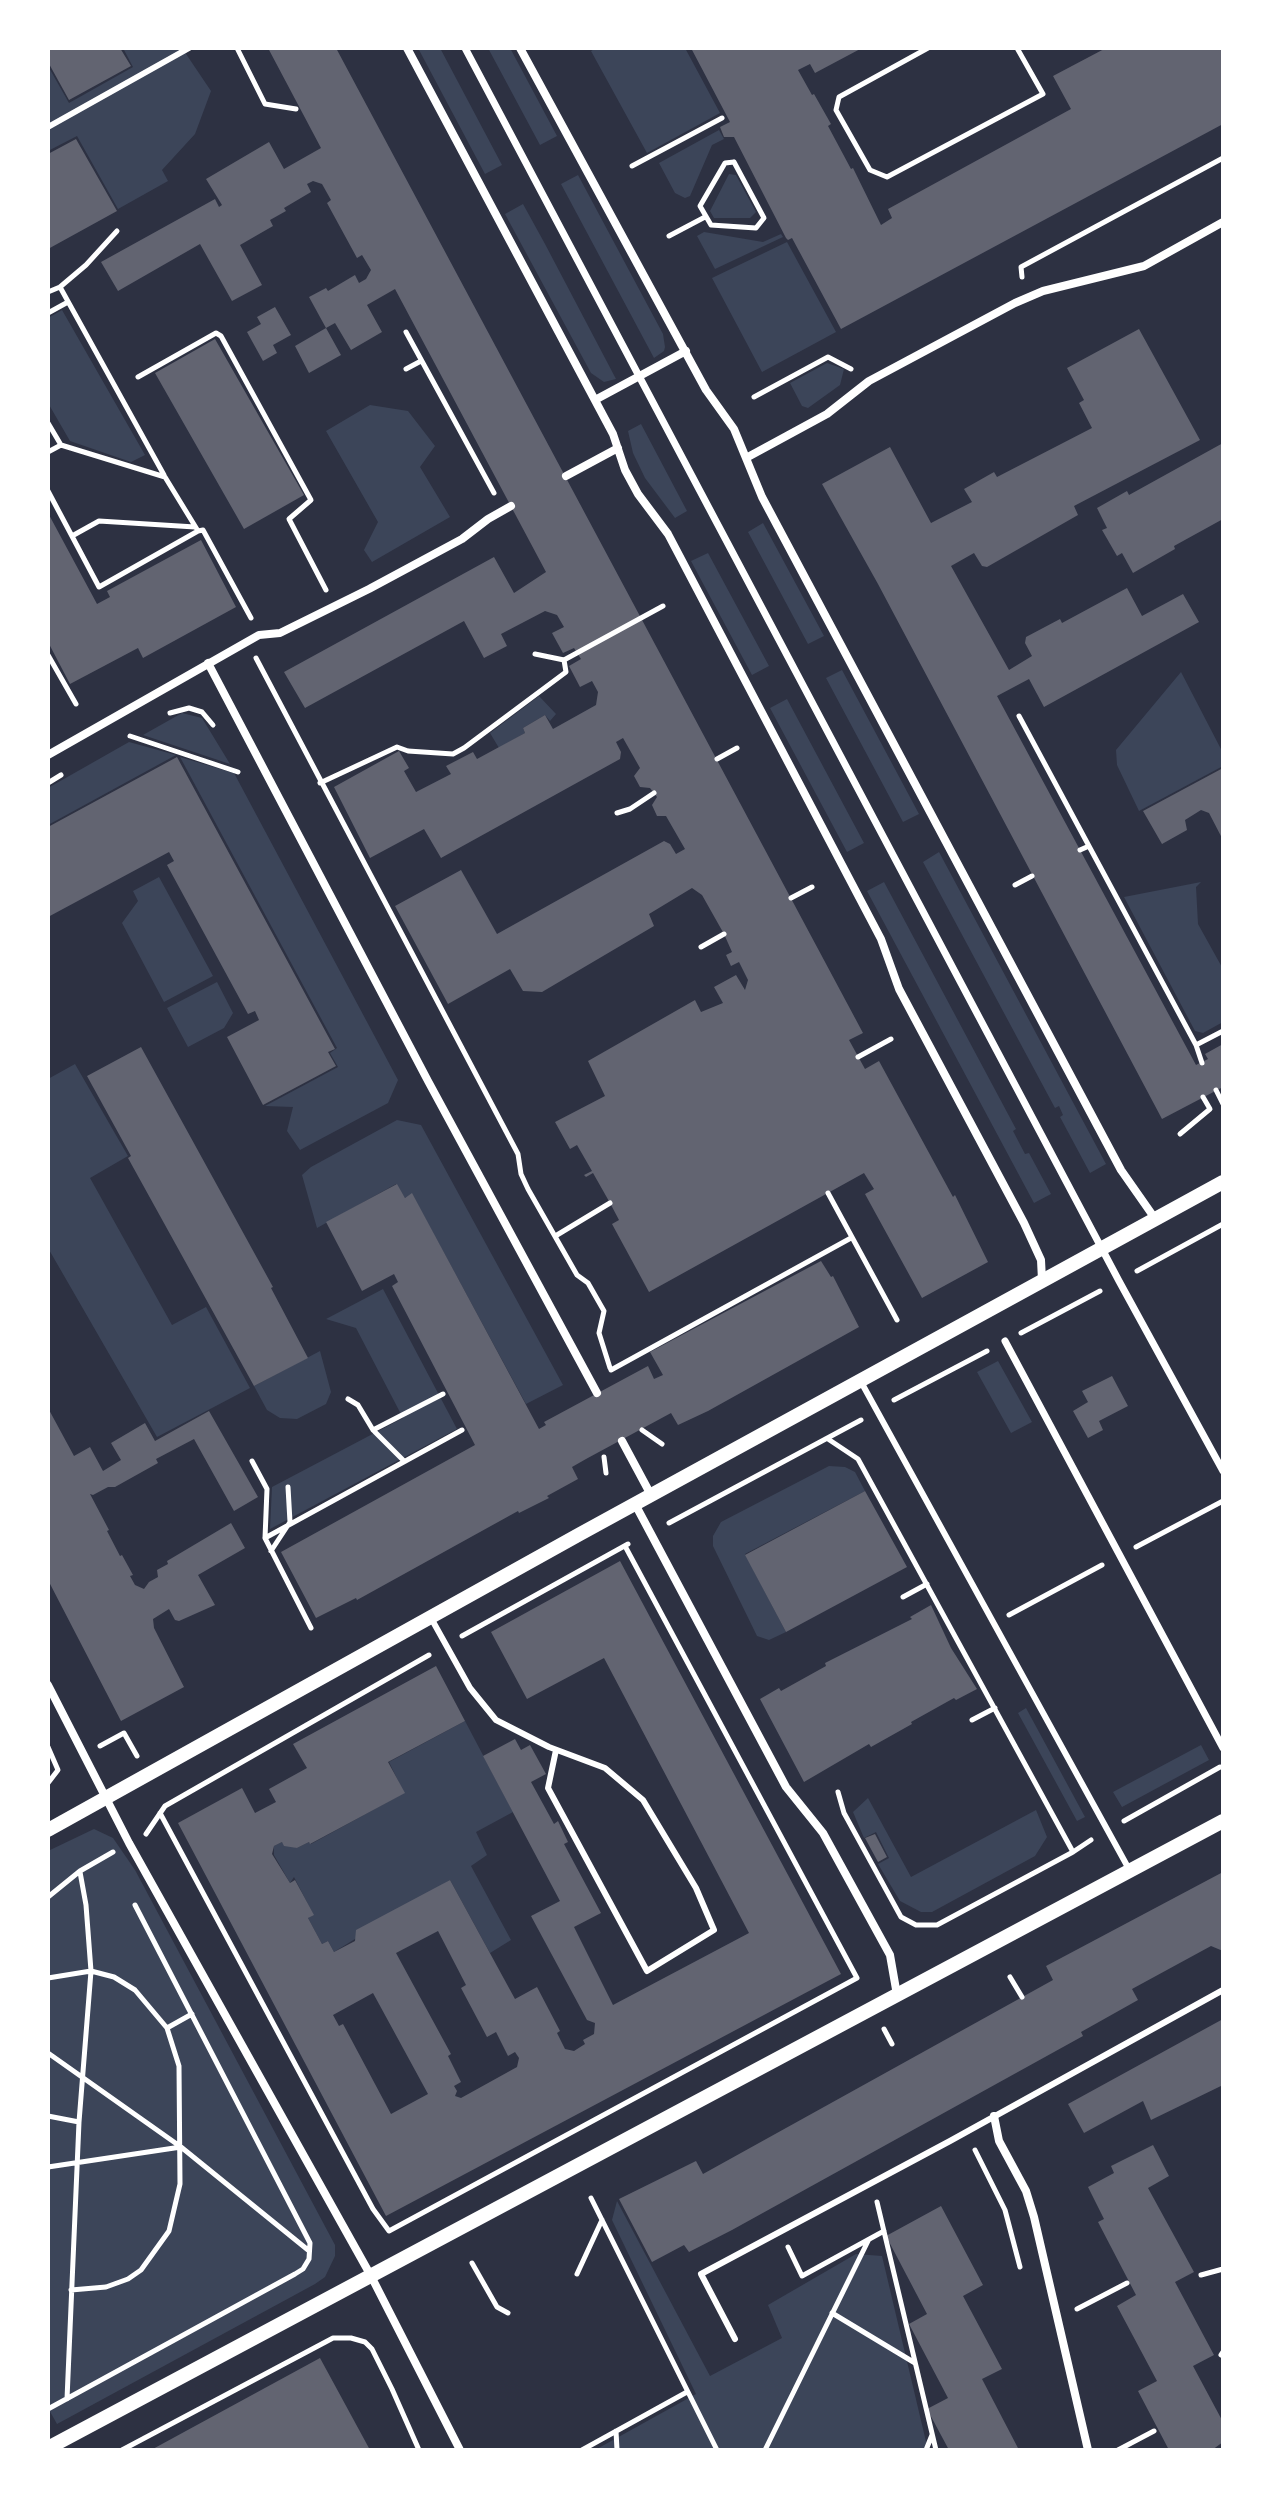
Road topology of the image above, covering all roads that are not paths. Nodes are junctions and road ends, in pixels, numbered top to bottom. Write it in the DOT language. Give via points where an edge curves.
graph roads {
  1 [pos="189,48"];
  2 [pos="407,48"];
  3 [pos="465,48"];
  4 [pos="520,48"];
  5 [pos="48,127"];
  6 [pos="1223,222"];
  7 [pos="686,351"];
  8 [pos="639,376"];
  9 [pos="595,400"];
  10 [pos="618,448"];
  11 [pos="746,458"];
  12 [pos="566,476"];
  13 [pos="511,506"];
  14 [pos="208,663"];
  15 [pos="48,755"];
  16 [pos="1223,1182"];
  17 [pos="1156,1220"];
  18 [pos="1102,1248"];
  19 [pos="1042,1280"];
  20 [pos="1005,1341"];
  21 [pos="860,1380"];
  22 [pos="597,1393"];
  23 [pos="622,1441"];
  24 [pos="1223,1471"];
  25 [pos="651,1495"];
  26 [pos="635,1504"];
  27 [pos="431,1618"];
  28 [pos="48,1685"];
  29 [pos="1223,1748"];
  30 [pos="556,1750"];
  31 [pos="107,1798"];
  32 [pos="1223,1821"];
  33 [pos="48,1830"];
  34 [pos="1130,1871"];
  35 [pos="1223,1990"];
  36 [pos="897,1995"];
  37 [pos="994,2116"];
  38 [pos="371,2276"];
  39 [pos="735,2339"];
  40 [pos="48,2448"];
  41 [pos="460,2450"];
  42 [pos="1088,2450"];
  1 -- 5 [label="lane"];
  2 -- 9 [label="street"];
  3 -- 8 [label="street"];
  4 -- 7 [label="street"];
  6 -- 11 [label="street" via="1144,266 1022,300 869,381 827,414"];
  7 -- 8 [label="street"];
  7 -- 11 [label="street"];
  8 -- 9 [label="street"];
  8 -- 18 [label="street"];
  9 -- 10 [label="street"];
  10 -- 12 [label="street"];
  10 -- 19 [label="street" via="625,470 668,534 881,939 899,989 1024,1223 1041,1260"];
  11 -- 17 [label="street" via="762,497 1114,1156"];
  13 -- 14 [label="street" via="369,589 280,633 259,635"];
  14 -- 15 [label="street"];
  14 -- 22 [label="street"];
  16 -- 17 [label="street"];
  17 -- 18 [label="street"];
  18 -- 19 [label="street"];
  18 -- 24 [label="street"];
  19 -- 21 [label="street"];
  20 -- 29 [label="street"];
  21 -- 25 [label="street"];
  21 -- 34 [label="lane"];
  23 -- 25 [label="street"];
  25 -- 26 [label="street"];
  26 -- 27 [label="street"];
  26 -- 36 [label="street" via="786,1787 823,1833 890,1955"];
  27 -- 30 [label="lane" via="470,1688 496,1720"];
  27 -- 31 [label="street"];
  28 -- 31 [label="street"];
  30 -- 30 [label="lane" via="605,1768 643,1800 696,1888 714,1930 647,1971 548,1788"];
  31 -- 33 [label="street"];
  31 -- 38 [label="street"];
  32 -- 34 [label="street"];
  34 -- 36 [label="street"];
  35 -- 37 [label="lane"];
  36 -- 38 [label="street"];
  37 -- 39 [label="lane" via="701,2274"];
  37 -- 42 [label="street" via="999,2141 1034,2217"];
  38 -- 40 [label="street"];
  38 -- 41 [label="street"];
}
